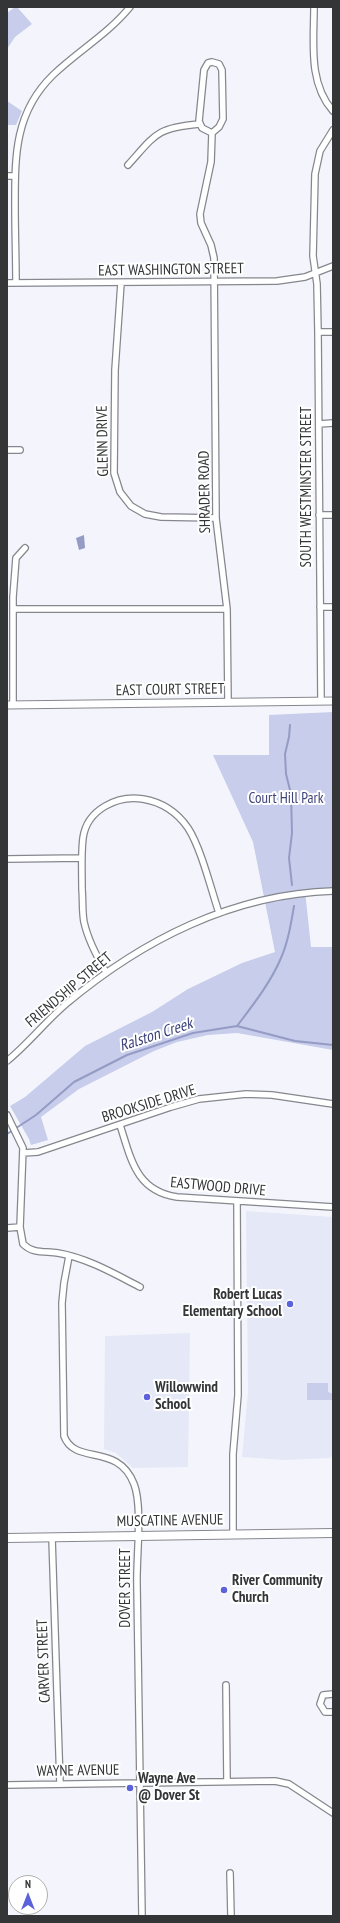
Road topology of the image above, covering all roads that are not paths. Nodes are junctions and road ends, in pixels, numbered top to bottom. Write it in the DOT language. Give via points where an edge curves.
graph roads {
  1 [pos="130,7"];
  2 [pos="314,7"];
  3 [pos="333,111"];
  4 [pos="199,124"];
  5 [pos="333,130"];
  6 [pos="212,132"];
  7 [pos="128,165"];
  8 [pos="7,176"];
  9 [pos="15,176"];
  10 [pos="333,266"];
  11 [pos="316,273"];
  12 [pos="215,282"];
  13 [pos="7,283"];
  14 [pos="16,283"];
  15 [pos="121,283"];
  16 [pos="318,332"];
  17 [pos="333,332"];
  18 [pos="319,424"];
  19 [pos="333,424"];
  20 [pos="7,450"];
  21 [pos="20,450"];
  22 [pos="320,515"];
  23 [pos="333,515"];
  24 [pos="216,518"];
  25 [pos="25,548"];
  26 [pos="333,606"];
  27 [pos="320,607"];
  28 [pos="13,609"];
  29 [pos="227,609"];
  30 [pos="321,701"];
  31 [pos="333,701"];
  32 [pos="228,702"];
  33 [pos="10,705"];
  34 [pos="82,858"];
  35 [pos="7,859"];
  36 [pos="333,891"];
  37 [pos="219,913"];
  38 [pos="106,972"];
  39 [pos="7,1061"];
  40 [pos="333,1104"];
  41 [pos="7,1115"];
  42 [pos="120,1125"];
  43 [pos="23,1153"];
  44 [pos="237,1201"];
  45 [pos="333,1207"];
  46 [pos="20,1227"];
  47 [pos="7,1228"];
  48 [pos="69,1256"];
  49 [pos="140,1287"];
  50 [pos="333,1532"];
  51 [pos="233,1534"];
  52 [pos="138,1536"];
  53 [pos="7,1538"];
  54 [pos="52,1538"];
  55 [pos="226,1685"];
  56 [pos="333,1694"];
  57 [pos="333,1712"];
  58 [pos="227,1782"];
  59 [pos="141,1783"];
  60 [pos="7,1784"];
  61 [pos="60,1784"];
  62 [pos="333,1813"];
  63 [pos="230,1873"];
  64 [pos="142,1916"];
  65 [pos="231,1916"];
  1 -- 9 [label="street" via="115,24 53,75 36,96 20,132"];
  2 -- 3 [label="street" via="316,76 323,97"];
  4 -- 6 [label="street"];
  4 -- 6 [label="street" via="204,70 208,63 216,62 222,70 223,119 219,127"];
  4 -- 7 [label="street" via="176,126 159,133"];
  5 -- 11 [label="street, SOUTH WESTMINSTER STREET" via="323,144 316,166 313,256"];
  6 -- 12 [label="street, SHRADER ROAD" via="211,162 200,214 201,223 214,252"];
  8 -- 9 [label="street"];
  9 -- 14 [label="street"];
  10 -- 11 [label="street, EAST WASHINGTON STREET"];
  11 -- 12 [label="street, EAST WASHINGTON STREET" via="277,281"];
  11 -- 16 [label="street, SOUTH WESTMINSTER STREET"];
  12 -- 15 [label="street, EAST WASHINGTON STREET"];
  12 -- 24 [label="street, SHRADER ROAD"];
  13 -- 14 [label="street, EAST WASHINGTON STREET"];
  14 -- 15 [label="street, EAST WASHINGTON STREET"];
  15 -- 24 [label="street, GLENN DRIVE" via="115,370 114,473 118,487 124,499 145,514 161,517"];
  16 -- 17 [label="street"];
  16 -- 18 [label="street, SOUTH WESTMINSTER STREET"];
  18 -- 19 [label="street"];
  18 -- 22 [label="street, SOUTH WESTMINSTER STREET"];
  20 -- 21 [label="street"];
  22 -- 23 [label="street"];
  22 -- 27 [label="street, SOUTH WESTMINSTER STREET"];
  24 -- 29 [label="street, SHRADER ROAD"];
  25 -- 28 [label="street" via="16,558"];
  26 -- 27 [label="street"];
  27 -- 30 [label="street, SOUTH WESTMINSTER STREET"];
  28 -- 29 [label="street"];
  28 -- 33 [label="street"];
  29 -- 32 [label="street, SHRADER ROAD"];
  30 -- 31 [label="street, EAST COURT STREET"];
  30 -- 32 [label="street, EAST COURT STREET"];
  32 -- 33 [label="street, EAST COURT STREET"];
  34 -- 35 [label="street"];
  34 -- 37 [label="street" via="84,833 97,812 120,799 152,800 178,817 191,833"];
  34 -- 38 [label="street" via="84,923"];
  36 -- 37 [label="street, FRIENDSHIP STREET" via="272,899"];
  37 -- 38 [label="street, FRIENDSHIP STREET" via="176,931"];
  38 -- 39 [label="street, FRIENDSHIP STREET" via="65,1005"];
  40 -- 42 [label="street, BROOKSIDE DRIVE" via="272,1095 225,1096 189,1102"];
  41 -- 43 [label="street" via="23,1145"];
  42 -- 43 [label="street, BROOKSIDE DRIVE" via="38,1152"];
  42 -- 44 [label="street, EASTWOOD DRIVE" via="135,1168 153,1190 168,1196"];
  43 -- 46 [label="street"];
  44 -- 45 [label="street, EASTWOOD DRIVE"];
  44 -- 51 [label="street" via="238,1406 233,1454"];
  46 -- 47 [label="street"];
  46 -- 48 [label="street" via="23,1244 30,1250"];
  48 -- 49 [label="street" via="83,1259"];
  48 -- 52 [label="street, DOVER STREET" via="62,1303 64,1436 76,1451 109,1458 120,1464 129,1474 138,1496"];
  50 -- 51 [label="main road, MUSCATINE AVENUE"];
  51 -- 52 [label="main road, MUSCATINE AVENUE"];
  52 -- 54 [label="main road, MUSCATINE AVENUE"];
  52 -- 59 [label="street, DOVER STREET"];
  53 -- 54 [label="main road, MUSCATINE AVENUE"];
  54 -- 61 [label="street, CARVER STREET"];
  55 -- 58 [label="street"];
  56 -- 57 [label="street" via="323,1695 320,1704 325,1712"];
  58 -- 59 [label="street, WAYNE AVENUE"];
  58 -- 62 [label="street, WAYNE AVENUE" via="284,1782"];
  59 -- 61 [label="street, WAYNE AVENUE"];
  59 -- 64 [label="street, DOVER STREET"];
  60 -- 61 [label="street, WAYNE AVENUE"];
  63 -- 65 [label="street"];
}
